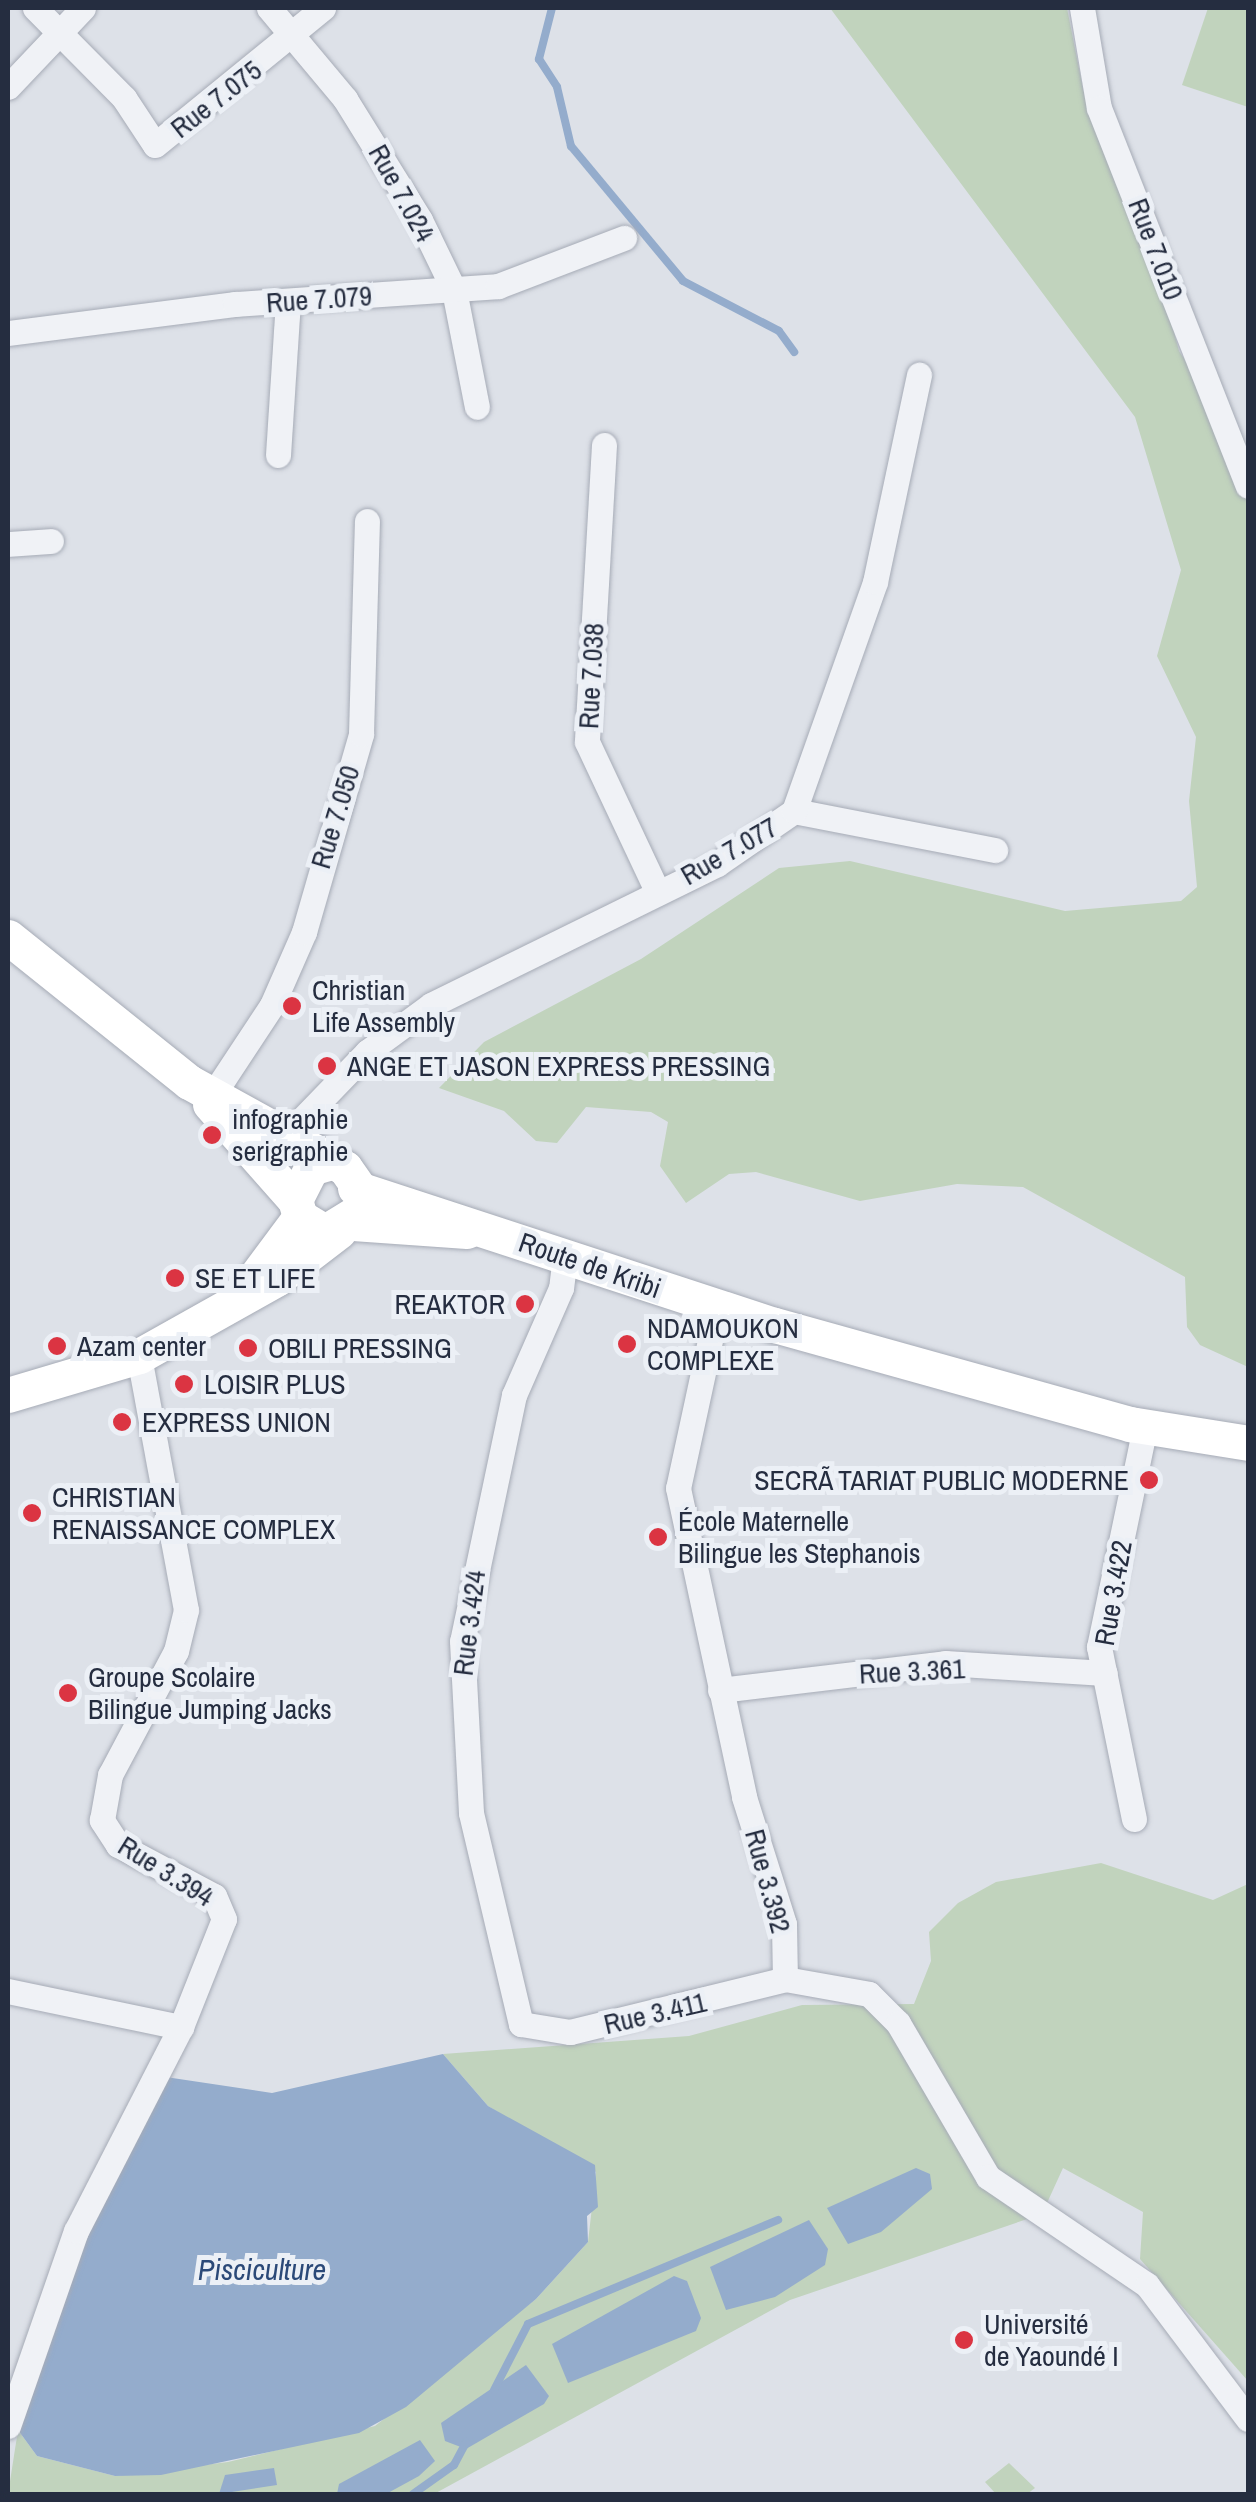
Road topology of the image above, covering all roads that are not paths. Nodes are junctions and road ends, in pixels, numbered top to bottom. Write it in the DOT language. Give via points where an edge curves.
graph roads {
  1 [pos="35,8"];
  2 [pos="83,8"];
  3 [pos="269,8"];
  4 [pos="323,8"];
  5 [pos="1082,8"];
  6 [pos="59,34"];
  7 [pos="295,35"];
  8 [pos="8,88"];
  9 [pos="624,238"];
  10 [pos="454,290"];
  11 [pos="288,301"];
  12 [pos="8,333"];
  13 [pos="919,375"];
  14 [pos="477,406"];
  15 [pos="604,445"];
  16 [pos="278,455"];
  17 [pos="1248,486"];
  18 [pos="366,521"];
  19 [pos="52,540"];
  20 [pos="8,544"];
  21 [pos="794,811"];
  22 [pos="995,850"];
  23 [pos="657,892"];
  24 [pos="8,937"];
  25 [pos="202,1086"];
  26 [pos="286,1136"];
  27 [pos="328,1164"];
  28 [pos="297,1208"];
  29 [pos="349,1214"];
  30 [pos="565,1256"];
  31 [pos="238,1300"];
  32 [pos="718,1308"];
  33 [pos="139,1356"];
  34 [pos="8,1396"];
  35 [pos="1145,1426"];
  36 [pos="1248,1442"];
  37 [pos="1105,1673"];
  38 [pos="720,1690"];
  39 [pos="1134,1819"];
  40 [pos="785,1979"];
  41 [pos="8,1990"];
  42 [pos="522,2024"];
  43 [pos="181,2027"];
  44 [pos="1248,2419"];
  45 [pos="8,2426"];
  1 -- 6 [label="street, Rue 7.075"];
  2 -- 6 [label="street"];
  3 -- 7 [label="street, Rue 7.024"];
  4 -- 7 [label="street, Rue 7.075"];
  5 -- 17 [label="street, Rue 7.010" via="1098,108"];
  6 -- 7 [label="street, Rue 7.075" via="124,98 156,146"];
  6 -- 8 [label="street"];
  7 -- 10 [label="street, Rue 7.024" via="379,148"];
  9 -- 10 [label="street, Rue 7.079" via="498,286"];
  10 -- 11 [label="street, Rue 7.079"];
  10 -- 14 [label="street, Rue 7.024"];
  11 -- 12 [label="street, Rue 7.079"];
  11 -- 16 [label="street"];
  13 -- 21 [label="street, Rue 7.077" via="875,582"];
  15 -- 23 [label="street, Rue 7.038" via="588,742"];
  18 -- 25 [label="street, Rue 7.050" via="360,734 304,932 272,1006"];
  19 -- 20 [label="street"];
  21 -- 22 [label="street"];
  21 -- 23 [label="street, Rue 7.077" via="717,864"];
  23 -- 26 [label="street, Rue 7.077" via="431,1005 366,1052"];
  24 -- 25 [label="main road"];
  25 -- 26 [label="main road"];
  25 -- 28 [label="main road"];
  26 -- 27 [label="main road"];
  27 -- 28 [label="main road" via="310,1168"];
  27 -- 29 [label="main road" via="345,1168"];
  28 -- 29 [label="main road, Route de Kribi"];
  28 -- 31 [label="main road"];
  29 -- 30 [label="main road, Route de Kribi" via="521,1242"];
  29 -- 31 [label="main road"];
  30 -- 32 [label="main road, Route de Kribi"];
  30 -- 42 [label="street, Rue 3.424" via="562,1288 514,1395 462,1641 472,1813"];
  31 -- 33 [label="main road"];
  32 -- 35 [label="main road, Route de Kribi"];
  32 -- 38 [label="street, Rue 3.392" via="678,1488"];
  33 -- 34 [label="main road"];
  33 -- 43 [label="street, Rue 3.394" via="186,1610 176,1651 101,1799 118,1845 222,1905"];
  35 -- 36 [label="main road, Route de Kribi"];
  35 -- 37 [label="street, Rue 3.422" via="1105,1610"];
  37 -- 38 [label="street, Rue 3.361" via="945,1663"];
  37 -- 39 [label="street, Rue 3.422"];
  38 -- 40 [label="street, Rue 3.392" via="784,1924"];
  40 -- 42 [label="street, Rue 3.411" via="570,2032"];
  40 -- 44 [label="street" via="869,1994 898,2022 988,2177 1147,2285"];
  41 -- 43 [label="street"];
  43 -- 45 [label="street, Rue 3.394" via="76,2231"];
}
